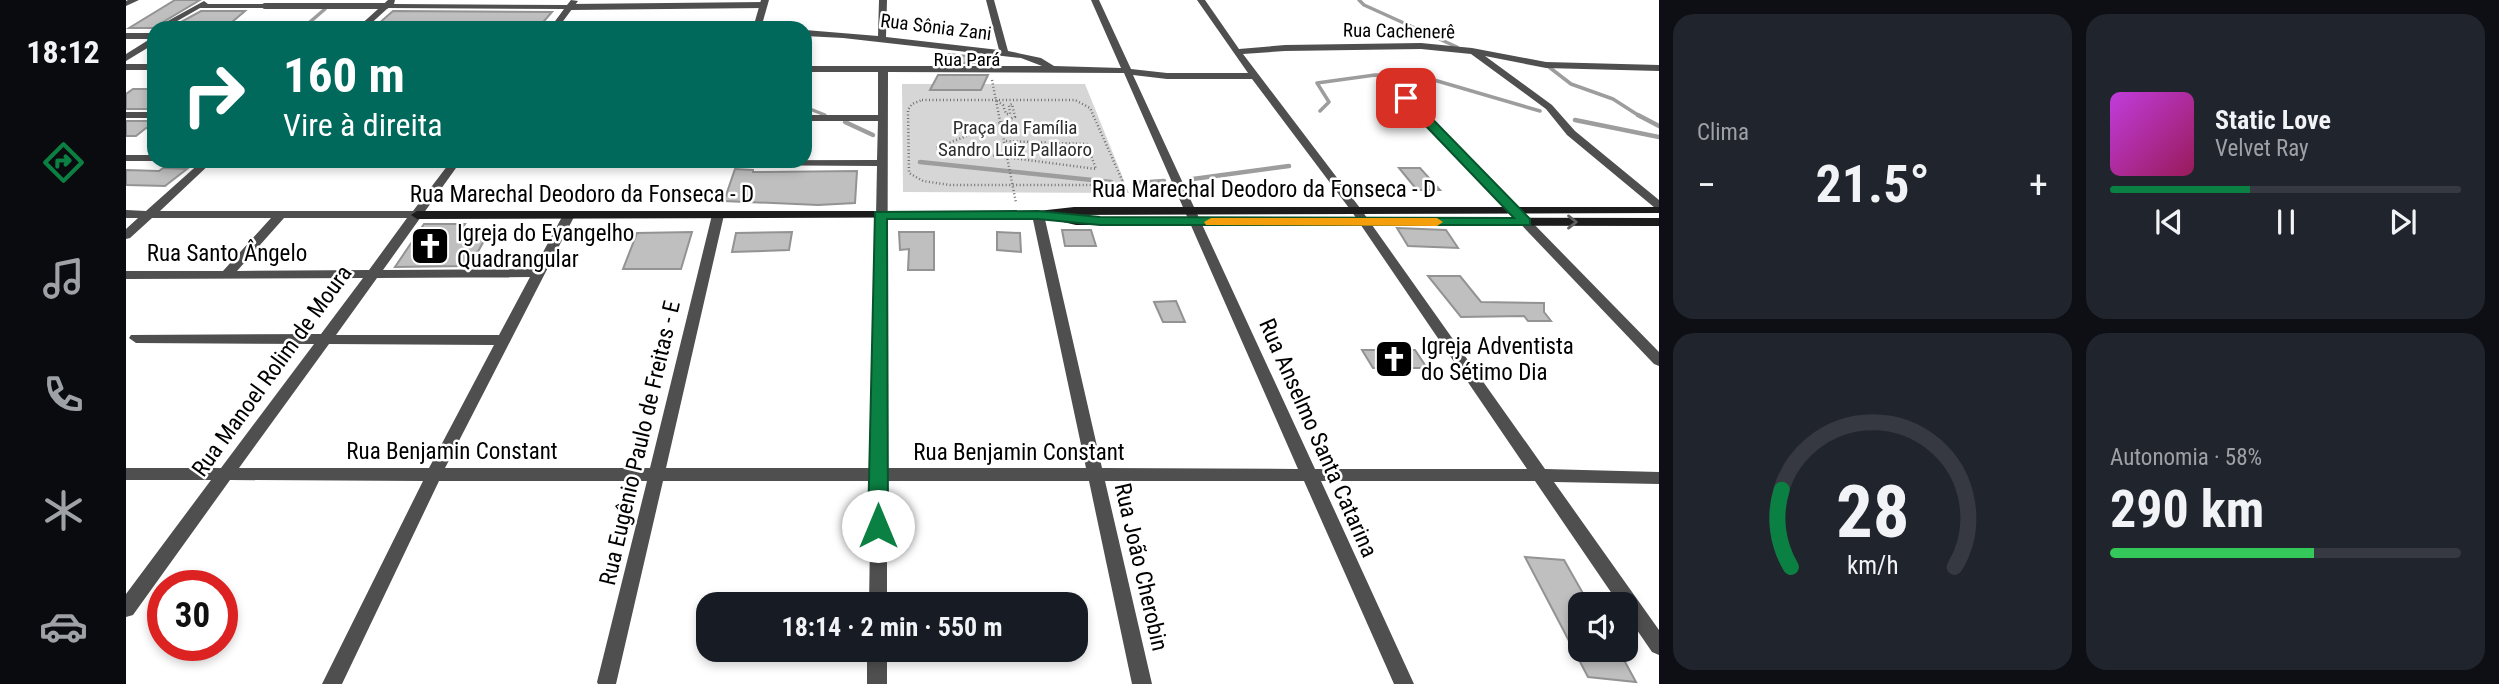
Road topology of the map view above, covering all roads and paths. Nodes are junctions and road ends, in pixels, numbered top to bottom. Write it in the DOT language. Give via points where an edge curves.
graph roads {
  1 [pos="135,0"];
  2 [pos="209,0"];
  3 [pos="883,0"];
  4 [pos="990,0"];
  5 [pos="1094,0"];
  6 [pos="1202,0"];
  7 [pos="765,2"];
  8 [pos="389,3"];
  9 [pos="573,3"];
  10 [pos="126,4"];
  11 [pos="264,6"];
  12 [pos="198,7"];
  13 [pos="172,21"];
  14 [pos="183,21"];
  15 [pos="369,21"];
  16 [pos="559,21"];
  17 [pos="759,21"];
  18 [pos="812,33"];
  19 [pos="126,36"];
  20 [pos="147,36"];
  21 [pos="147,38"];
  22 [pos="882,38"];
  23 [pos="147,40"];
  24 [pos="126,48"];
  25 [pos="1472,51"];
  26 [pos="1237,52"];
  27 [pos="1004,53"];
  28 [pos="126,58"];
  29 [pos="126,67"];
  30 [pos="147,67"];
  31 [pos="1659,68"];
  32 [pos="812,69"];
  33 [pos="883,73"];
  34 [pos="1054,73"];
  35 [pos="1128,73"];
  36 [pos="126,75"];
  37 [pos="147,75"];
  38 [pos="812,76"];
  39 [pos="991,76"];
  40 [pos="1256,76"];
  41 [pos="1388,80"];
  42 [pos="996,100"];
  43 [pos="126,115"];
  44 [pos="147,115"];
  45 [pos="812,118"];
  46 [pos="881,118"];
  47 [pos="1000,122"];
  48 [pos="1004,141"];
  49 [pos="126,158"];
  50 [pos="1007,158"];
  51 [pos="147,159"];
  52 [pos="812,163"];
  53 [pos="881,163"];
  54 [pos="200,168"];
  55 [pos="451,168"];
  56 [pos="1012,186"];
  57 [pos="1659,208"];
  58 [pos="1514,210"];
  59 [pos="126,214"];
  60 [pos="148,215"];
  61 [pos="281,215"];
  62 [pos="417,215"];
  63 [pos="569,215"];
  64 [pos="718,215"];
  65 [pos="880,215"];
  66 [pos="1018,215"];
  67 [pos="1038,215"];
  68 [pos="1192,216"];
  69 [pos="1360,216"];
  70 [pos="1525,222"];
  71 [pos="1659,222"];
  72 [pos="126,235"];
  73 [pos="374,273"];
  74 [pos="538,273"];
  75 [pos="227,274"];
  76 [pos="126,275"];
  77 [pos="136,338"];
  78 [pos="504,340"];
  79 [pos="324,341"];
  80 [pos="1659,361"];
  81 [pos="126,474"];
  82 [pos="228,474"];
  83 [pos="435,474"];
  84 [pos="655,474"];
  85 [pos="878,474"];
  86 [pos="1095,474"];
  87 [pos="1310,474"];
  88 [pos="1538,475"];
  89 [pos="1659,478"];
  90 [pos="877,592"];
  91 [pos="126,609"];
  92 [pos="1659,646"];
  93 [pos="877,662"];
  94 [pos="607,682"];
  95 [pos="332,684"];
  96 [pos="877,684"];
  97 [pos="1142,684"];
  98 [pos="1404,684"];
  1 -- 10 [label="street"];
  2 -- 12 [label="street"];
  3 -- 22 [label="street"];
  4 -- 27 [label="street"];
  5 -- 35 [label="street"];
  6 -- 26 [label="street"];
  7 -- 9 [label="lane"];
  7 -- 17 [label="street"];
  8 -- 9 [label="street"];
  8 -- 11 [label="lane"];
  8 -- 15 [label="street"];
  9 -- 16 [label="street"];
  11 -- 12 [label="street"];
  12 -- 13 [label="street"];
  12 -- 14 [label="street" via="198,12"];
  18 -- 22 [label="street, Rua Sônia Zani"];
  19 -- 20 [label="street"];
  21 -- 24 [label="street"];
  22 -- 27 [label="street, Rua Sônia Zani"];
  23 -- 28 [label="street"];
  25 -- 26 [label="street, Rua Cachenerê" via="1421,46"];
  25 -- 31 [label="street, Rua Cachenerê" via="1546,65"];
  25 -- 57 [label="street" via="1549,107 1571,133"];
  26 -- 40 [label="street"];
  27 -- 34 [label="street, Rua Sônia Zani" via="1038,60"];
  29 -- 30 [label="street"];
  32 -- 33 [label="street, Rua Pará"];
  33 -- 34 [label="street, Rua Pará"];
  33 -- 38 [label="street, Rua Pará"];
  33 -- 39 [label="street, Rua Pará"];
  33 -- 46 [label="street"];
  34 -- 35 [label="street, Rua Pará" via="1113,77"];
  34 -- 39 [label="street, Rua Pará"];
  35 -- 40 [label="street, Rua Pará"];
  35 -- 68 [label="street, Rua Anselmo Santa Catarina"];
  36 -- 37 [label="street"];
  39 -- 42 [label="path"];
  40 -- 69 [label="street"];
  41 -- 58 [label="street"];
  42 -- 47 [label="path"];
  42 -- 47 [label="path" via="1006,114 1012,104 1015,117"];
  42 -- 56 [label="path" via="922,100 912,104 908,110 909,173 923,181 950,185"];
  42 -- 56 [label="path" via="1075,100 1086,104 1122,180 1113,186"];
  43 -- 44 [label="street"];
  45 -- 46 [label="street"];
  46 -- 53 [label="street"];
  47 -- 48 [label="path"];
  47 -- 50 [label="path" via="936,148"];
  48 -- 50 [label="path"];
  48 -- 50 [label="path" via="1087,144 1096,169"];
  49 -- 51 [label="street"];
  50 -- 56 [label="path"];
  52 -- 53 [label="street"];
  53 -- 65 [label="street"];
  54 -- 60 [label="street"];
  55 -- 62 [label="street, Rua Manoel Rolim de Moura"];
  56 -- 66 [label="path"];
  57 -- 58 [label="street, Rua Marechal Deodoro da Fonseca - D"];
  58 -- 69 [label="street, Rua Marechal Deodoro da Fonseca - D"];
  58 -- 70 [label="street"];
  59 -- 60 [label="street, Rua Marechal Deodoro da Fonseca - D"];
  60 -- 61 [label="street, Rua Marechal Deodoro da Fonseca - D"];
  60 -- 72 [label="street"];
  61 -- 62 [label="street, Rua Marechal Deodoro da Fonseca - D"];
  61 -- 75 [label="street"];
  62 -- 63 [label="street, Rua Marechal Deodoro da Fonseca - D"];
  62 -- 73 [label="street, Rua Manoel Rolim de Moura"];
  63 -- 64 [label="street, Rua Marechal Deodoro da Fonseca - D"];
  63 -- 74 [label="street"];
  64 -- 65 [label="street, Rua Marechal Deodoro da Fonseca - D"];
  64 -- 84 [label="street, Rua Eugênio Paulo de Freitas - E"];
  65 -- 66 [label="street, Rua Marechal Deodoro da Fonseca - D"];
  65 -- 85 [label="street"];
  66 -- 67 [label="street, Rua Marechal Deodoro da Fonseca - D"];
  67 -- 68 [label="street, Rua Marechal Deodoro da Fonseca - D" via="1076,221"];
  67 -- 86 [label="street, Rua João Cherobin"];
  68 -- 69 [label="street, Rua Marechal Deodoro da Fonseca - D"];
  68 -- 87 [label="street, Rua Anselmo Santa Catarina"];
  69 -- 70 [label="street, Rua Marechal Deodoro da Fonseca - D"];
  69 -- 88 [label="street"];
  70 -- 71 [label="street, Rua Marechal Deodoro da Fonseca - D, one-way"];
  70 -- 80 [label="street"];
  73 -- 74 [label="street, Rua Santo Ângelo"];
  73 -- 75 [label="street, Rua Santo Ângelo"];
  73 -- 79 [label="street, Rua Manoel Rolim de Moura"];
  74 -- 78 [label="street"];
  75 -- 76 [label="street, Rua Santo Ângelo"];
  77 -- 79 [label="street"];
  78 -- 79 [label="street"];
  78 -- 83 [label="street"];
  79 -- 82 [label="street, Rua Manoel Rolim de Moura"];
  81 -- 82 [label="street, Rua Benjamin Constant"];
  82 -- 83 [label="street, Rua Benjamin Constant"];
  82 -- 91 [label="street, Rua Manoel Rolim de Moura"];
  83 -- 84 [label="street, Rua Benjamin Constant"];
  83 -- 95 [label="street"];
  84 -- 85 [label="street, Rua Benjamin Constant"];
  84 -- 94 [label="street, Rua Eugênio Paulo de Freitas - E"];
  85 -- 86 [label="street, Rua Benjamin Constant"];
  85 -- 90 [label="street"];
  86 -- 87 [label="street, Rua Benjamin Constant"];
  86 -- 97 [label="street, Rua João Cherobin"];
  87 -- 88 [label="street, Rua Benjamin Constant"];
  87 -- 98 [label="street, Rua Anselmo Santa Catarina"];
  88 -- 89 [label="street, Rua Benjamin Constant"];
  88 -- 92 [label="street"];
  93 -- 96 [label="street"];
}
